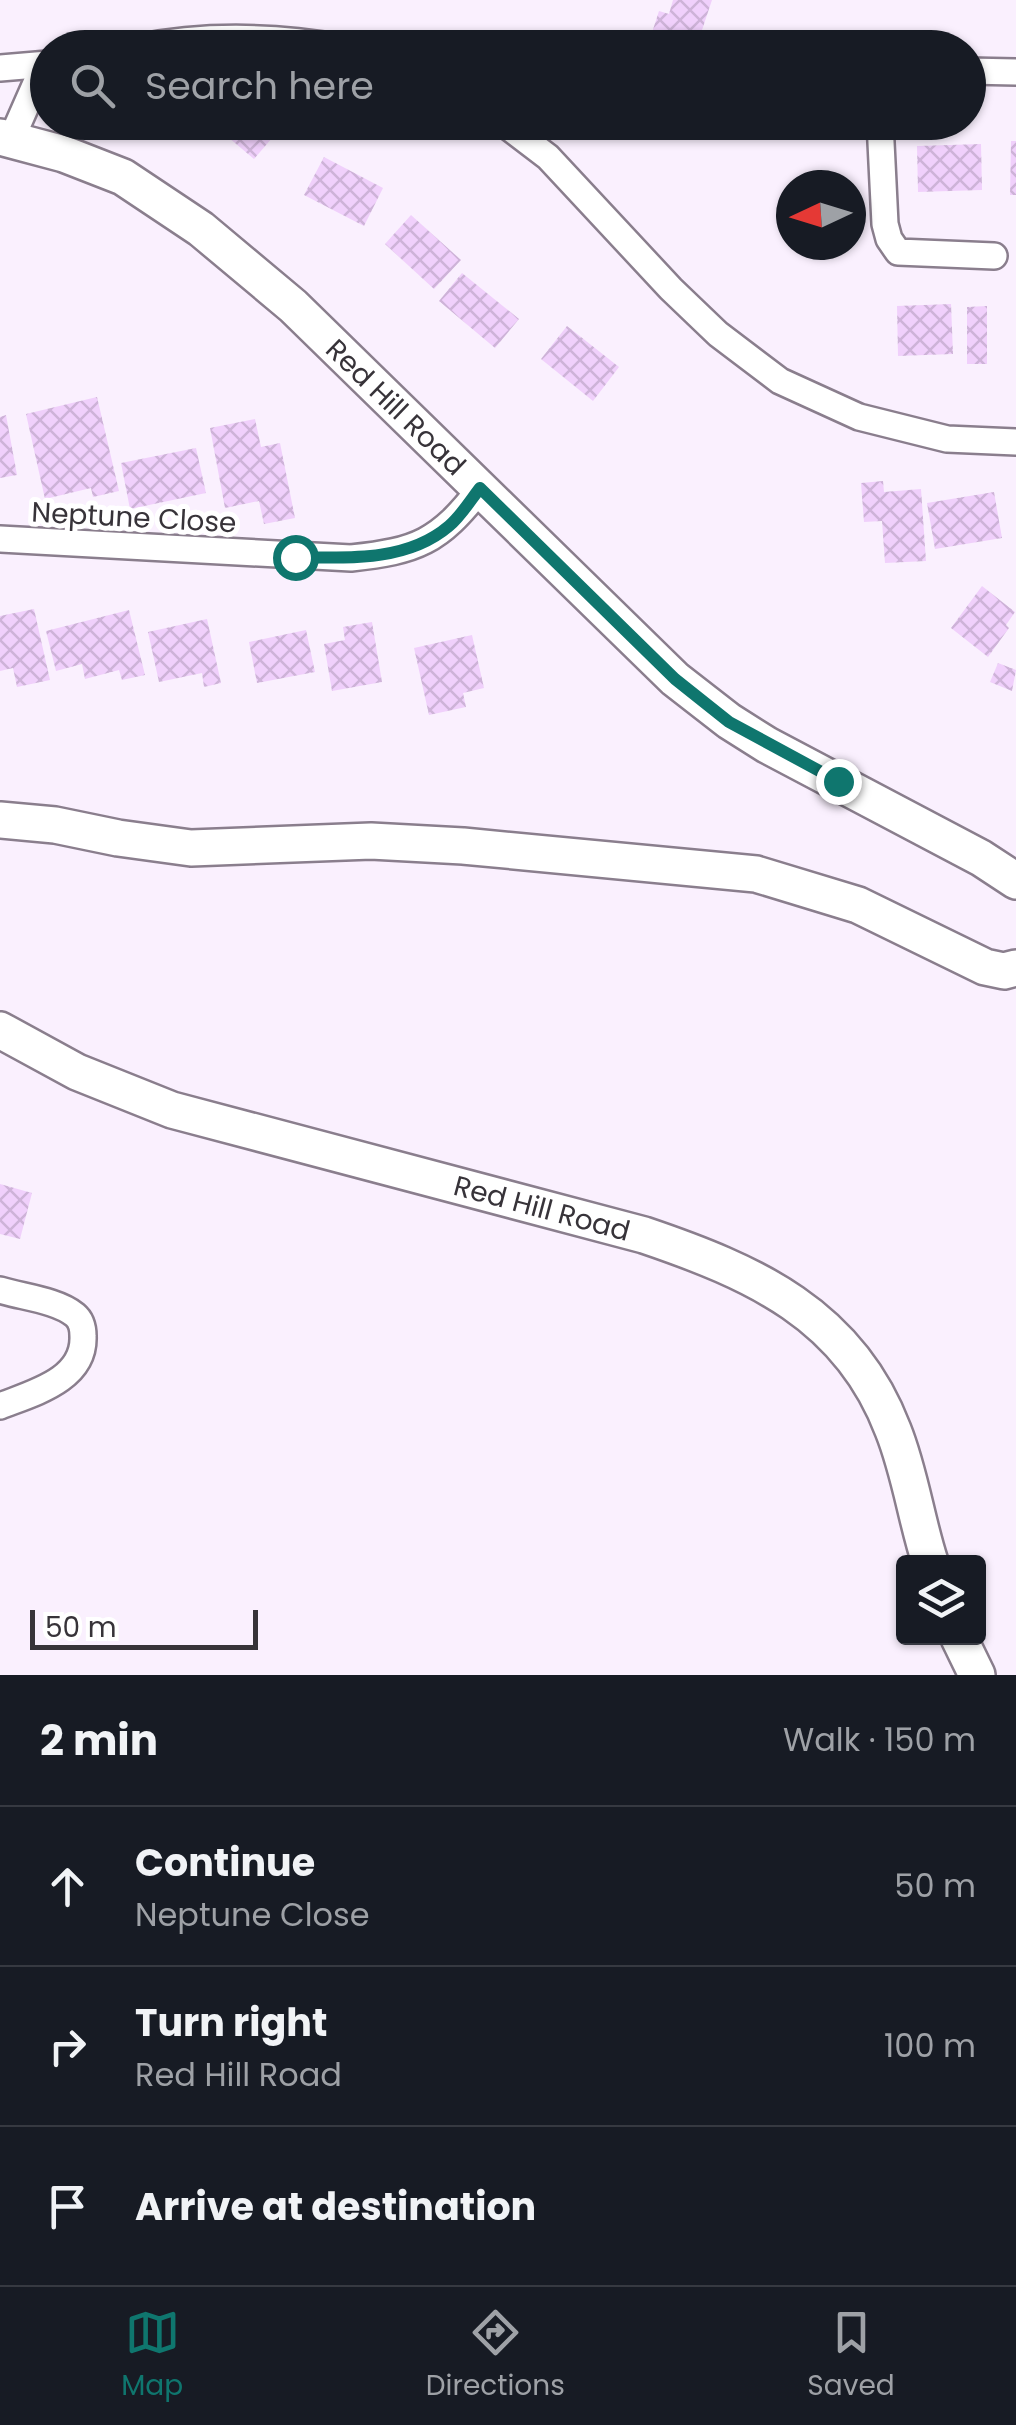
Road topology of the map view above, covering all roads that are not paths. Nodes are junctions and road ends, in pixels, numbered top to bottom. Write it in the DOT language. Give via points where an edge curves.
graph roads {
  1 [pos="30,66"];
  2 [pos="0,68"];
  3 [pos="986,71"];
  4 [pos="1016,72"];
  5 [pos="30,94"];
  6 [pos="6,138"];
  7 [pos="525,140"];
  8 [pos="881,140"];
  9 [pos="994,256"];
  10 [pos="1016,442"];
  11 [pos="480,488"];
  12 [pos="0,540"];
  13 [pos="0,820"];
  14 [pos="1016,881"];
  15 [pos="1016,968"];
  16 [pos="0,1030"];
  17 [pos="0,1290"];
  18 [pos="0,1406"];
  19 [pos="928,1555"];
  20 [pos="962,1645"];
  21 [pos="977,1675"];
  1 -- 2 [label="street"];
  3 -- 4 [label="street"];
  5 -- 6 [label="street"];
  6 -- 11 [label="street, Red Hill Road" via="123,177 201,229 293,306"];
  7 -- 10 [label="street" via="718,334 780,381 859,417 947,438"];
  8 -- 9 [label="street" via="885,224 898,252"];
  11 -- 12 [label="street, Neptune Close" via="450,526 424,542 351,558"];
  11 -- 14 [label="street, Red Hill Road" via="675,679 729,722"];
  13 -- 15 [label="street" via="191,848 372,841 756,874 858,905 986,968"];
  16 -- 19 [label="street, Red Hill Road" via="77,1072 172,1110 644,1235 721,1261 776,1289 840,1342 878,1398 894,1430"];
  17 -- 18 [label="street" via="73,1313 84,1340 69,1375"];
  20 -- 21 [label="street"];
}
